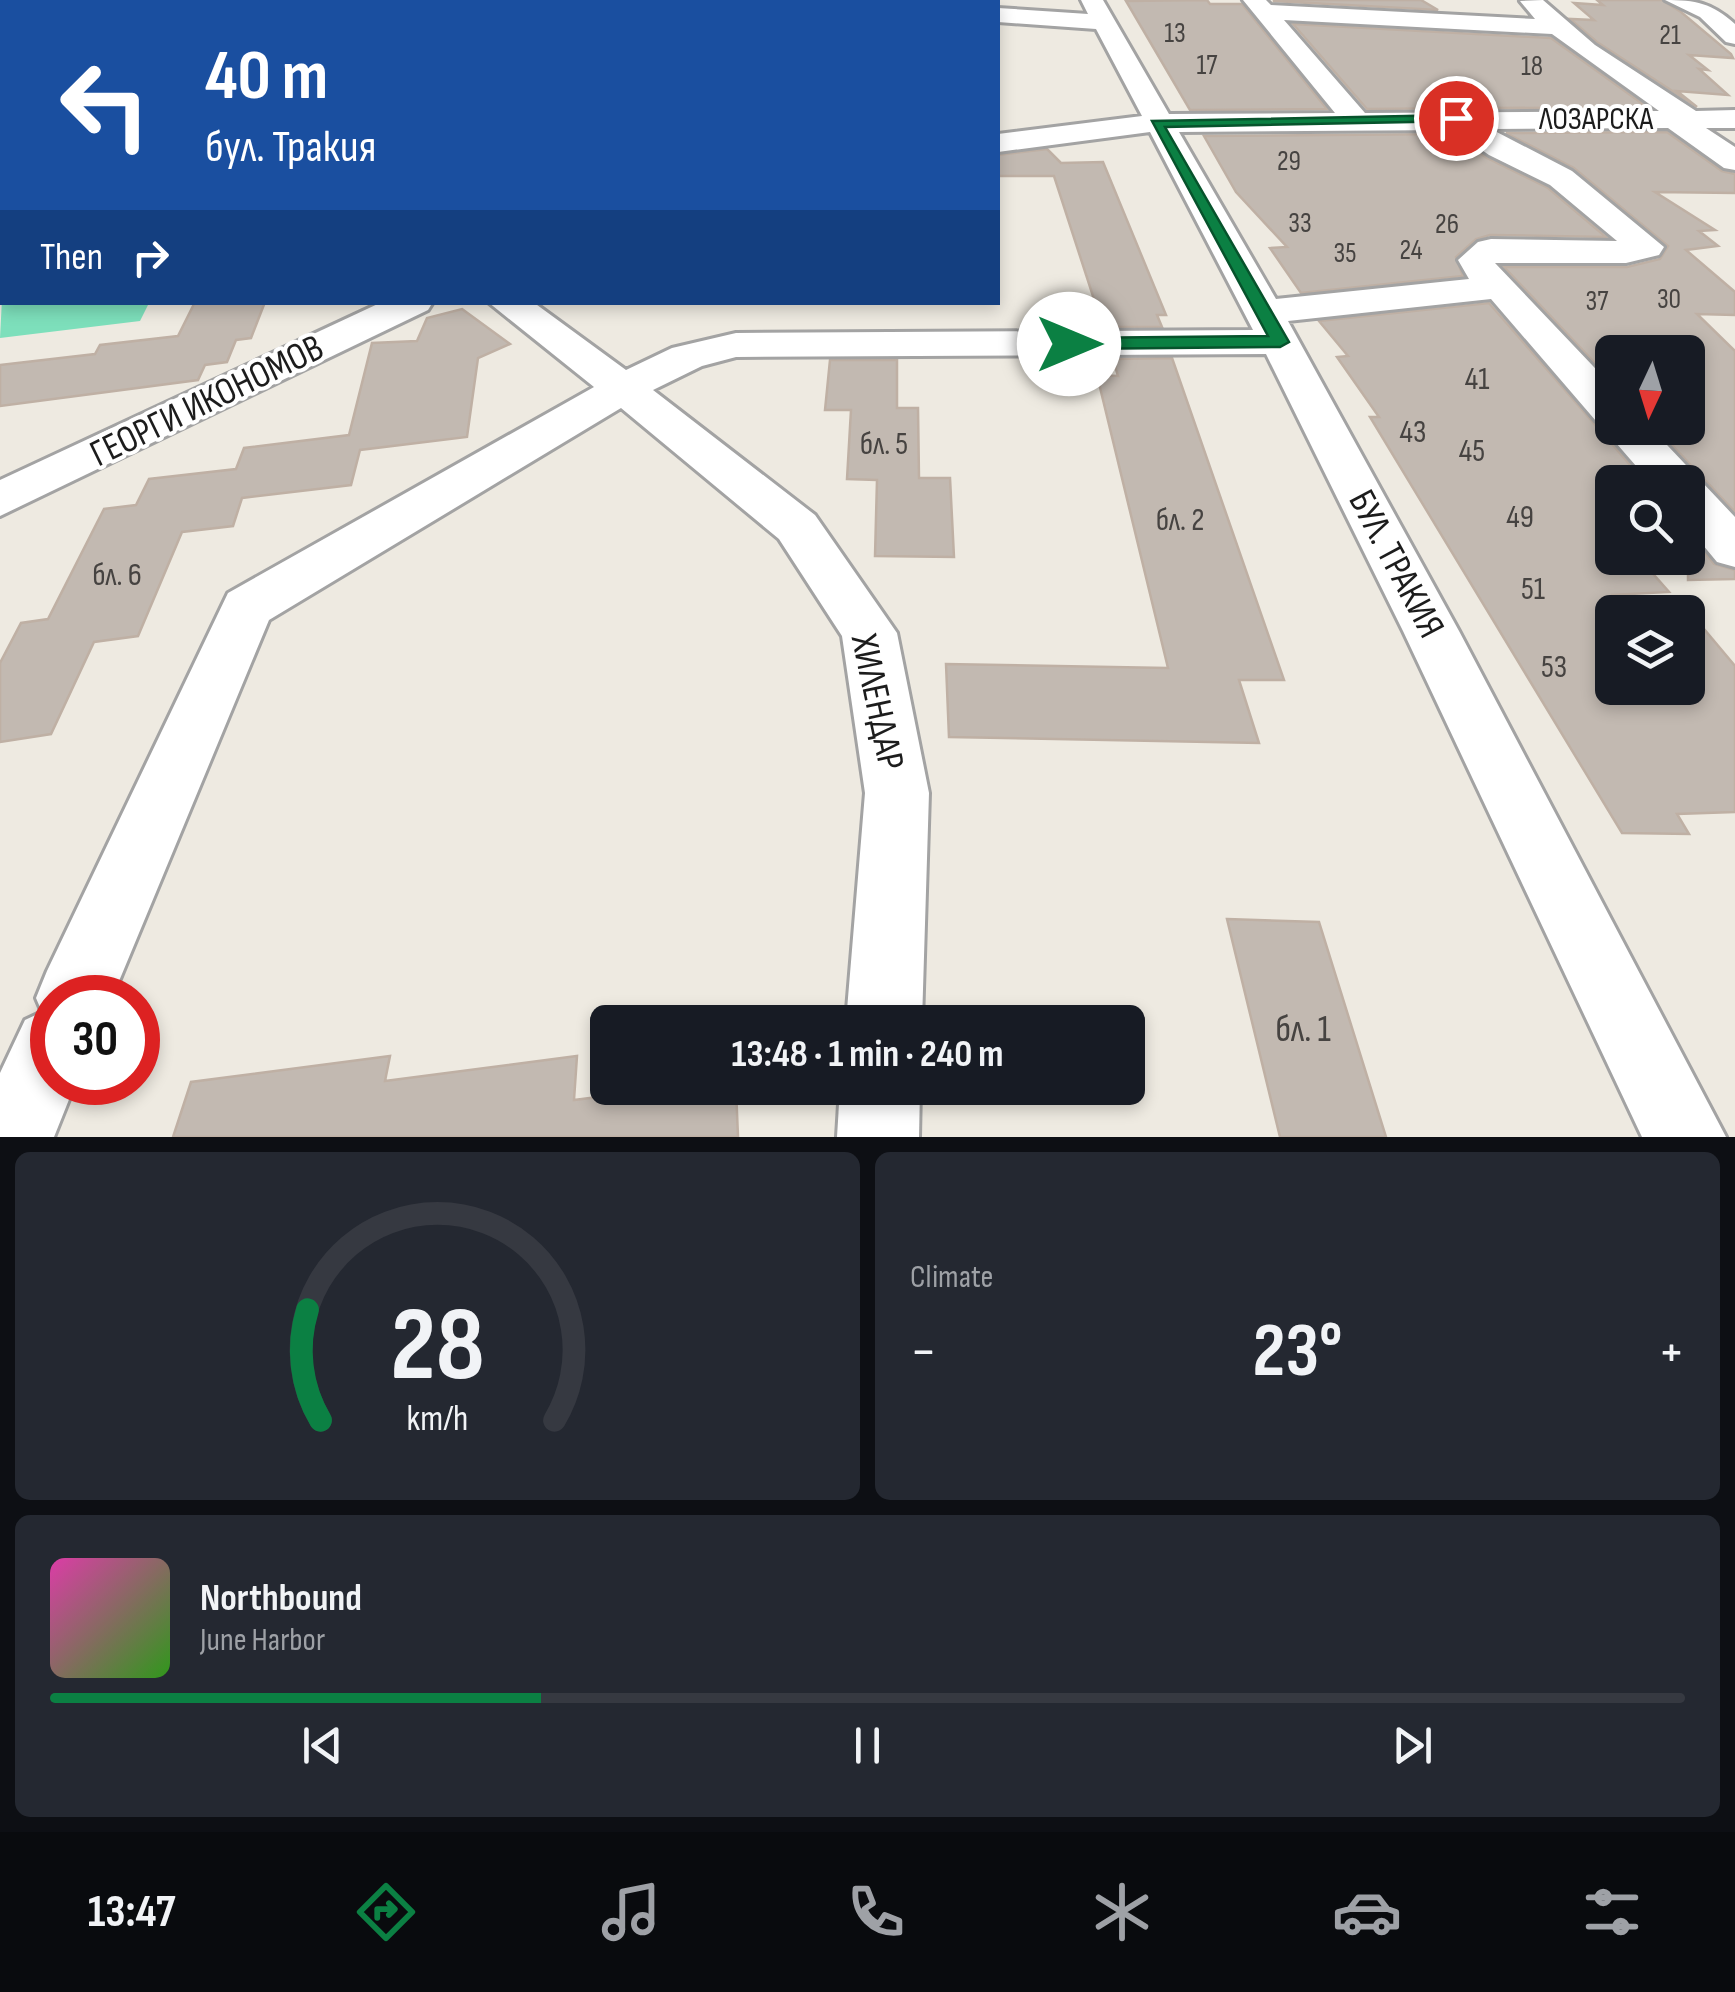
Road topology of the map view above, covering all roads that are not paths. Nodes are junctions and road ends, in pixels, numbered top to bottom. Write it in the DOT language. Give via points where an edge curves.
graph roads {
  1 [pos="1426,0"];
  2 [pos="1530,0"];
  3 [pos="1676,0"];
  4 [pos="1259,6"];
  5 [pos="1098,11"];
  6 [pos="1000,15"];
  7 [pos="1462,23"];
  8 [pos="1553,27"];
  9 [pos="1735,37"];
  10 [pos="1456,118"];
  11 [pos="1682,119"];
  12 [pos="1735,119"];
  13 [pos="1358,123"];
  14 [pos="1156,124"];
  15 [pos="1000,142"];
  16 [pos="1735,161"];
  17 [pos="1500,287"];
  18 [pos="408,305"];
  19 [pos="511,305"];
  20 [pos="1272,327"];
  21 [pos="623,388"];
  22 [pos="1595,393"];
  23 [pos="1642,445"];
  24 [pos="1660,465"];
  25 [pos="0,500"];
  26 [pos="1705,515"];
  27 [pos="1735,549"];
  28 [pos="84,975"];
  29 [pos="885,1005"];
  30 [pos="30,1098"];
  31 [pos="879,1105"];
  32 [pos="13,1137"];
  33 [pos="878,1137"];
  34 [pos="1684,1137"];
  1 -- 7 [label="street"];
  2 -- 8 [label="street"];
  3 -- 9 [label="street" via="1708,12"];
  4 -- 7 [label="street"];
  4 -- 13 [label="street"];
  5 -- 6 [label="street"];
  5 -- 14 [label="street, БУЛ. ТРАКИЯ"];
  7 -- 8 [label="street"];
  8 -- 11 [label="street"];
  10 -- 11 [label="street, ЛОЗАРСКА"];
  10 -- 13 [label="street, ЛОЗАРСКА"];
  10 -- 17 [label="street" via="1561,178 1646,247 1480,253 1478,268"];
  11 -- 12 [label="street, ЛОЗАРСКА"];
  11 -- 16 [label="street"];
  13 -- 14 [label="street, ЛОЗАРСКА"];
  14 -- 15 [label="street, ЛОЗАРСКА"];
  14 -- 20 [label="street, БУЛ. ТРАКИЯ"];
  17 -- 20 [label="street"];
  17 -- 22 [label="street"];
  18 -- 25 [label="street, ГЕОРГИ ИКОНОМОВ"];
  19 -- 21 [label="street, ХИЛЕНДАР"];
  20 -- 21 [label="street" via="736,344 687,357"];
  20 -- 34 [label="street, БУЛ. ТРАКИЯ"];
  21 -- 28 [label="street" via="247,608"];
  21 -- 29 [label="street, ХИЛЕНДАР" via="797,527 869,634 897,793"];
  23 -- 24 [label="street"];
  26 -- 27 [label="street"];
  30 -- 32 [label="street"];
  31 -- 33 [label="street"];
}
